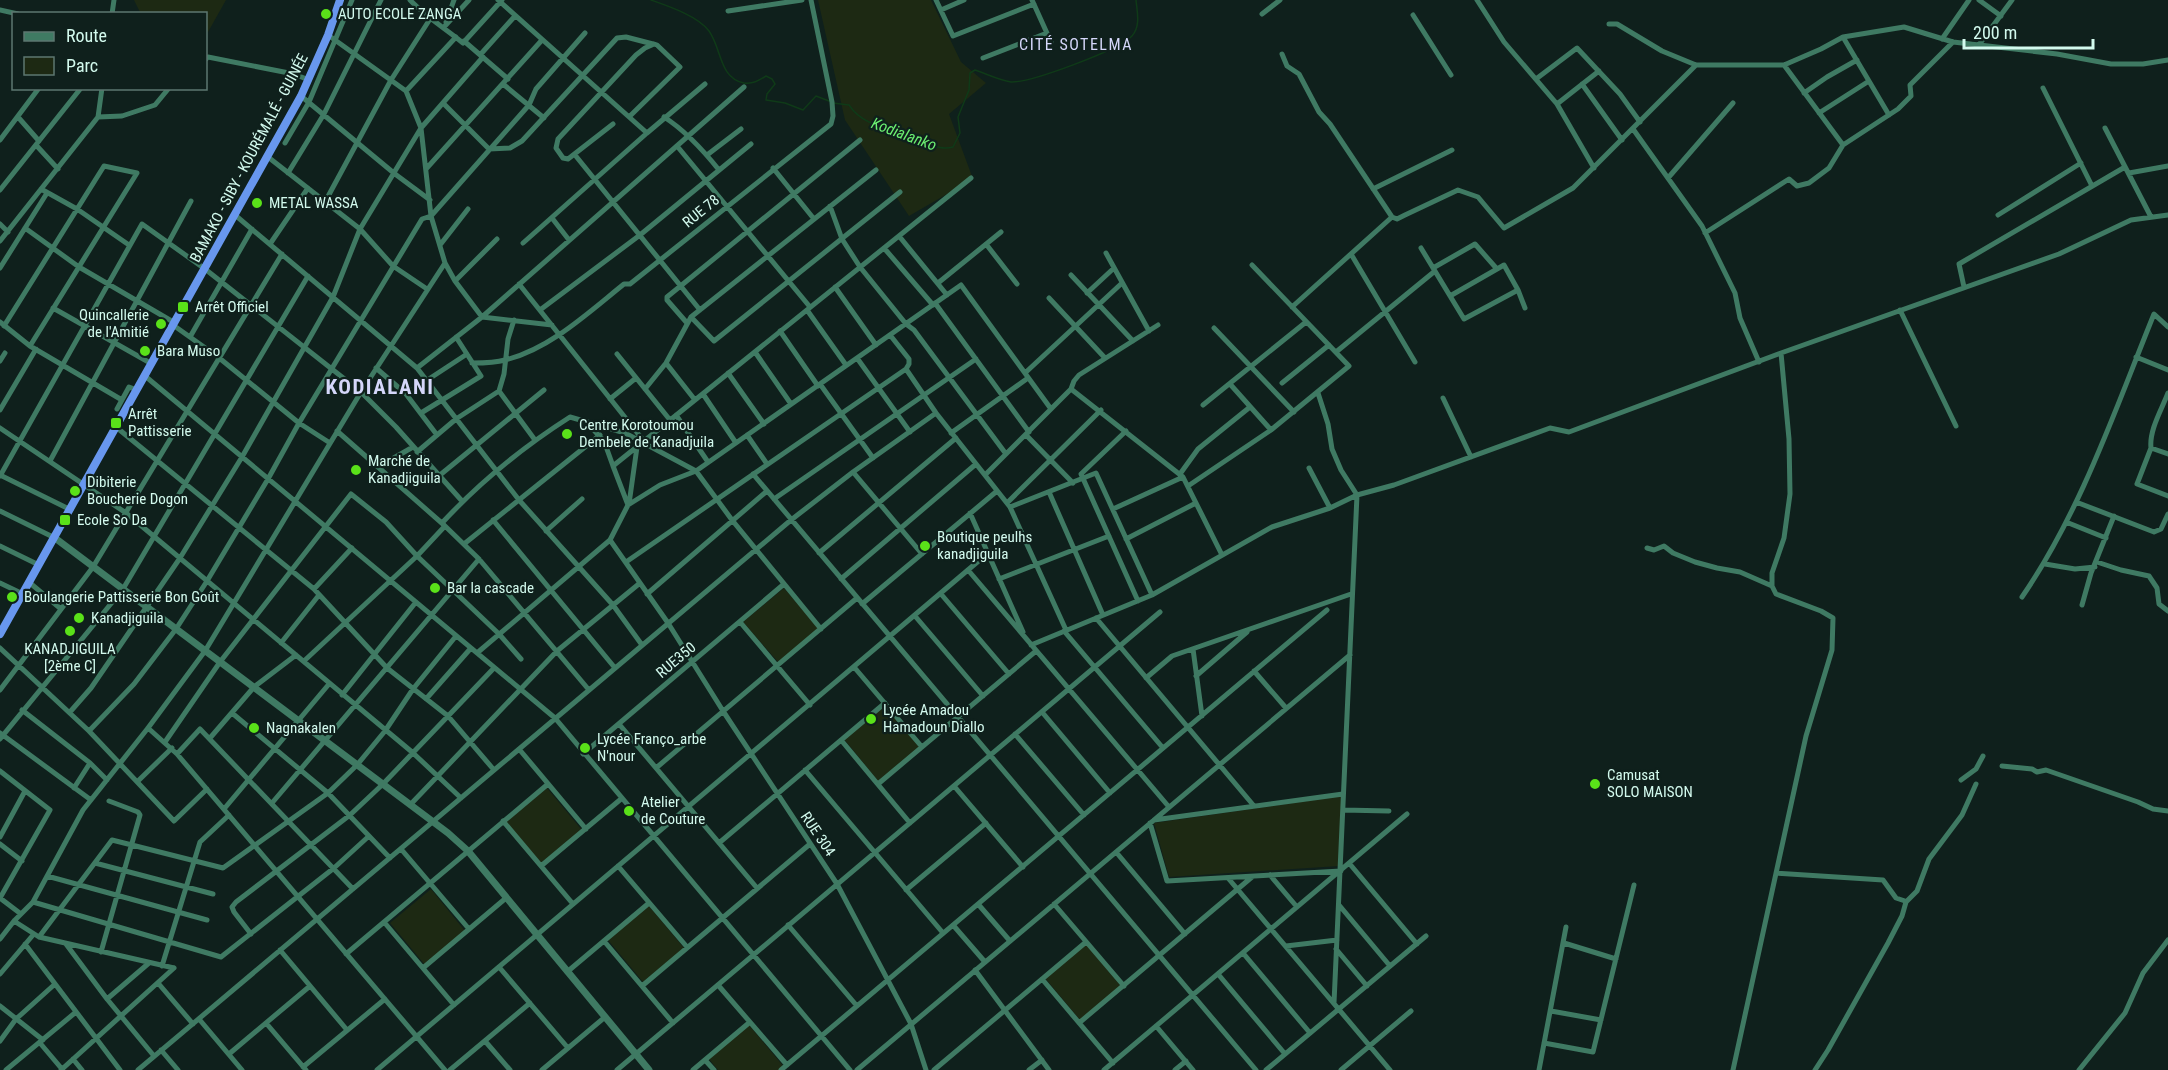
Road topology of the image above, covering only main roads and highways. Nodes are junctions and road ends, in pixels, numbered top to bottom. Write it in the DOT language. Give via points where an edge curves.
graph roads {
  1 [pos="340,0"];
  2 [pos="0,634"];
  1 -- 2 [label="highway, BAMAKO - SIBY - KOURÉMALÉ - GUINÉE" via="332,37 301,96"];
}
